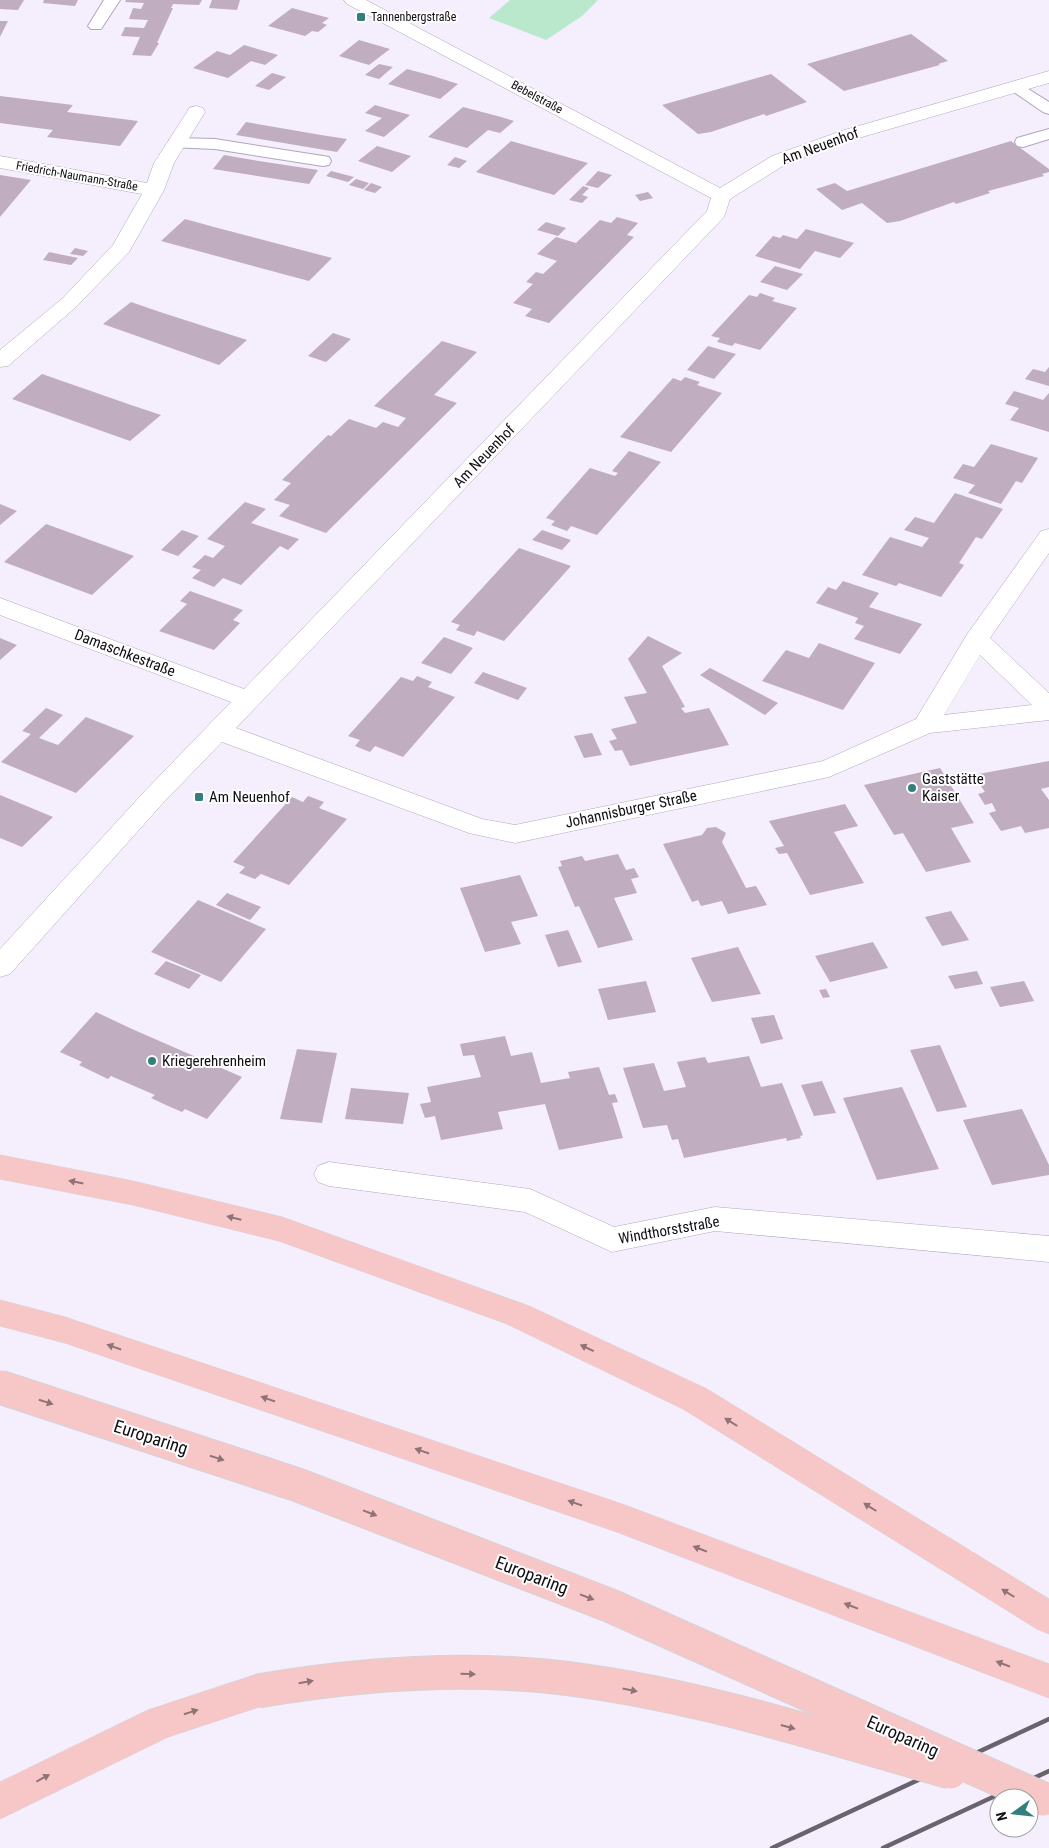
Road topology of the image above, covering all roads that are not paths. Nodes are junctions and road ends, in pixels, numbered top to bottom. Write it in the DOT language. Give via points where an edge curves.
graph roads {
  1 [pos="112,0"];
  2 [pos="353,0"];
  3 [pos="96,26"];
  4 [pos="1049,77"];
  5 [pos="1017,87"];
  6 [pos="1049,109"];
  7 [pos="196,112"];
  8 [pos="1049,134"];
  9 [pos="1023,142"];
  10 [pos="176,143"];
  11 [pos="322,161"];
  12 [pos="0,162"];
  13 [pos="154,190"];
  14 [pos="721,196"];
  15 [pos="0,361"];
  16 [pos="1049,536"];
  17 [pos="0,606"];
  18 [pos="977,638"];
  19 [pos="250,700"];
  20 [pos="1049,707"];
  21 [pos="1049,712"];
  22 [pos="925,725"];
  23 [pos="219,732"];
  24 [pos="0,967"];
  25 [pos="0,1167"];
  26 [pos="329,1174"];
  27 [pos="1049,1248"];
  28 [pos="0,1313"];
  29 [pos="0,1387"];
  30 [pos="1049,1618"];
  31 [pos="1049,1681"];
  32 [pos="1046,1800"];
  33 [pos="0,1801"];
  1 -- 3 [label="lane"];
  2 -- 14 [label="street, Bebelstraße"];
  4 -- 5 [label="street, Am Neuenhof"];
  5 -- 6 [label="lane"];
  5 -- 14 [label="street, Am Neuenhof" via="848,135 779,160"];
  7 -- 10 [label="street, Friedrich-Naumann-Straße"];
  8 -- 9 [label="lane"];
  10 -- 11 [label="lane" via="215,144"];
  10 -- 13 [label="street, Friedrich-Naumann-Straße"];
  12 -- 13 [label="street, Friedrich-Naumann-Straße"];
  13 -- 15 [label="street, Friedrich-Naumann-Straße" via="122,248 70,302"];
  14 -- 19 [label="street, Am Neuenhof" via="716,213"];
  16 -- 18 [label="street"];
  17 -- 19 [label="street, Damaschkestraße"];
  18 -- 20 [label="street"];
  18 -- 22 [label="street"];
  19 -- 23 [label="street, Am Neuenhof"];
  21 -- 22 [label="street, Johannisburger Straße"];
  22 -- 23 [label="street, Johannisburger Straße" via="829,768 515,834 478,827"];
  23 -- 24 [label="street, Am Neuenhof" via="154,797"];
  30 -- 25 [label="highway, one-way" via="695,1399 518,1316 282,1229 133,1193"];
  26 -- 27 [label="street, Windthorststraße" via="530,1201 612,1240 716,1219"];
  31 -- 28 [label="highway, one-way" via="622,1519 65,1330"];
  29 -- 32 [label="highway, Europaring, one-way, bridge" via="298,1485 611,1606"];
  33 -- 32 [label="highway, one-way, bridge" via="161,1722 258,1691 313,1680 450,1674 582,1681 690,1701"];
}
